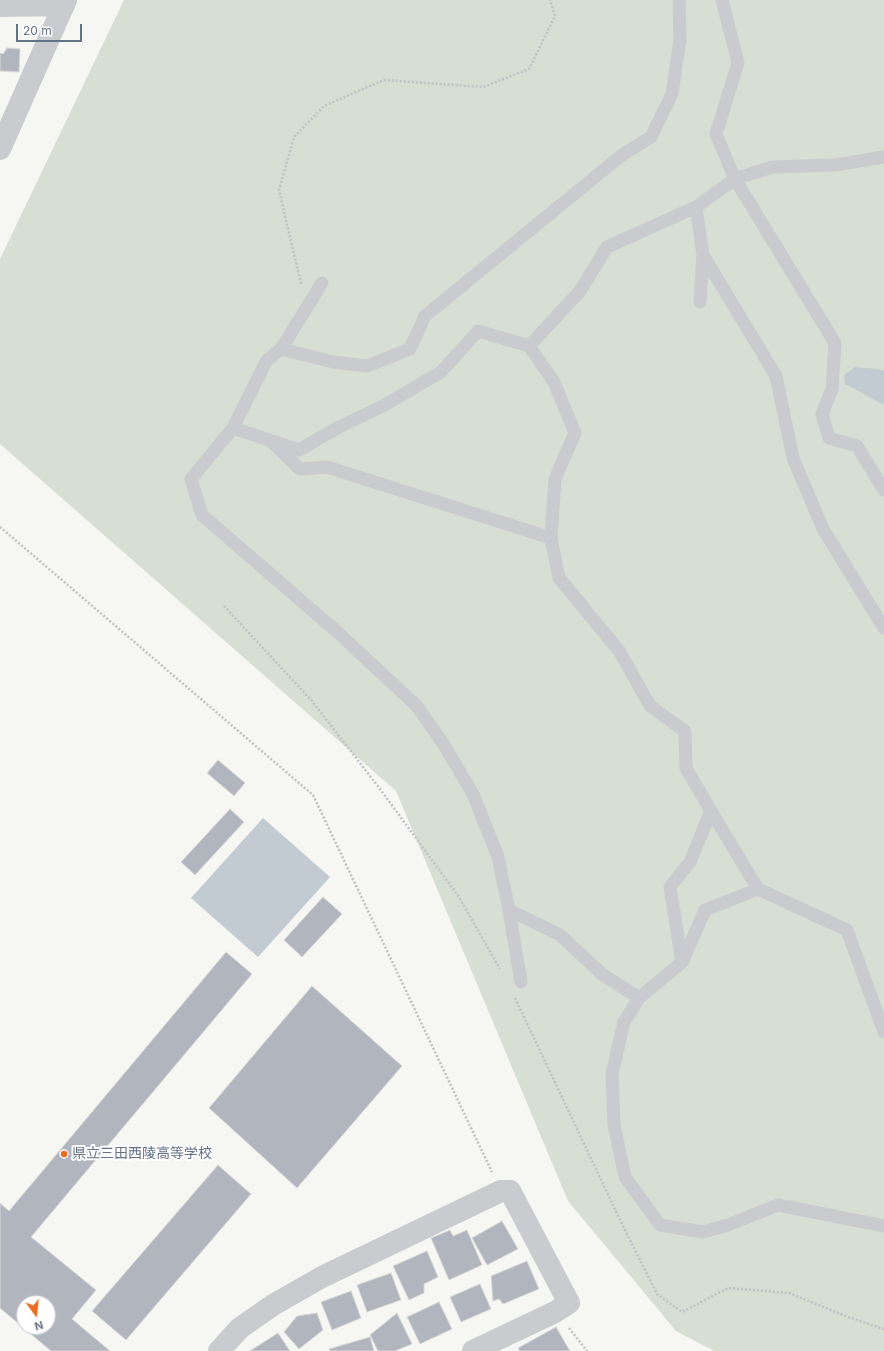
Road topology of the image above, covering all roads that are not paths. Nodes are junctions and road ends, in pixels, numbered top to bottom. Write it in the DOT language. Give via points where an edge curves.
graph roads {
  1 [pos="679,0"];
  2 [pos="722,0"];
  3 [pos="65,3"];
  4 [pos="0,6"];
  5 [pos="1,144"];
  6 [pos="884,157"];
  7 [pos="735,178"];
  8 [pos="696,207"];
  9 [pos="704,255"];
  10 [pos="322,283"];
  11 [pos="700,302"];
  12 [pos="529,346"];
  13 [pos="281,349"];
  14 [pos="233,428"];
  15 [pos="270,441"];
  16 [pos="884,490"];
  17 [pos="551,538"];
  18 [pos="884,628"];
  19 [pos="711,811"];
  20 [pos="758,890"];
  21 [pos="509,910"];
  22 [pos="682,962"];
  23 [pos="521,982"];
  24 [pos="639,998"];
  25 [pos="884,1032"];
  26 [pos="884,1226"];
  27 [pos="219,1351"];
  28 [pos="473,1351"];
  1 -- 13 [label="lane" via="680,39 672,94 651,137 622,155 425,316 410,349 367,366 333,362"];
  2 -- 7 [label="lane" via="738,63 716,134"];
  3 -- 4 [label="street"];
  3 -- 5 [label="street"];
  6 -- 7 [label="lane" via="834,165 772,167"];
  7 -- 8 [label="lane"];
  7 -- 16 [label="lane" via="835,343 832,389 822,414 829,438 857,446"];
  8 -- 9 [label="lane"];
  8 -- 12 [label="lane" via="607,247 580,291"];
  9 -- 11 [label="lane"];
  9 -- 18 [label="lane" via="776,376 793,458 820,522"];
  10 -- 13 [label="lane"];
  12 -- 15 [label="lane" via="478,331 441,372 383,406 299,450"];
  12 -- 17 [label="lane" via="554,382 574,433 555,479"];
  13 -- 14 [label="lane" via="267,360"];
  14 -- 15 [label="lane"];
  14 -- 21 [label="lane" via="191,479 202,515 335,630 417,706 444,744 473,794 498,857"];
  15 -- 17 [label="lane" via="300,469 327,467"];
  17 -- 19 [label="lane" via="559,578 620,652 650,706 685,731 686,768"];
  19 -- 20 [label="lane"];
  19 -- 22 [label="lane" via="690,862 670,887"];
  20 -- 22 [label="lane" via="705,910"];
  20 -- 25 [label="lane" via="847,930"];
  21 -- 23 [label="lane"];
  21 -- 24 [label="lane" via="560,934 602,974"];
  22 -- 24 [label="lane"];
  24 -- 26 [label="lane" via="624,1022 612,1074 614,1125 625,1177 660,1225 703,1232 728,1225 778,1204"];
  27 -- 28 [label="street" via="240,1328 279,1301 322,1277 500,1191 510,1191 569,1303"];
}
